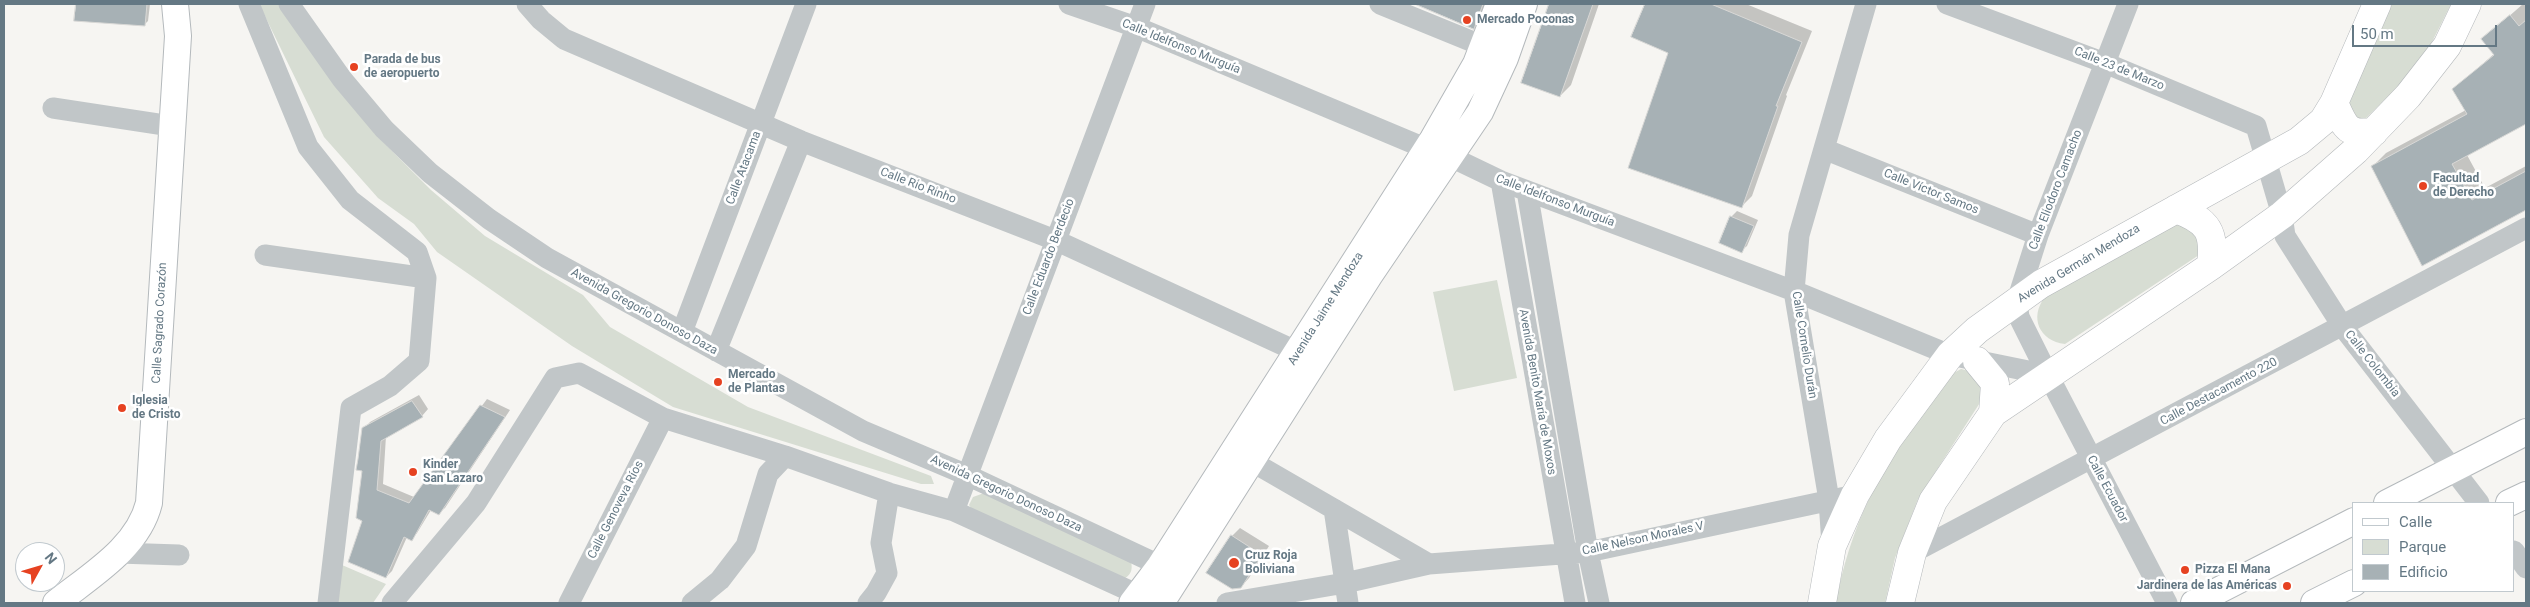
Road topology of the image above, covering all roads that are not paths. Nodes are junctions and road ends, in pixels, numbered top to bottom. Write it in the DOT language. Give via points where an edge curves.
graph roads {
  1 [pos="175,4"];
  2 [pos="249,4"];
  3 [pos="289,4"];
  4 [pos="527,4"];
  5 [pos="806,4"];
  6 [pos="1069,4"];
  7 [pos="1145,4"];
  8 [pos="1380,4"];
  9 [pos="1499,4"];
  10 [pos="1524,4"];
  11 [pos="1866,4"];
  12 [pos="1947,4"];
  13 [pos="2128,4"];
  14 [pos="2377,4"];
  15 [pos="2467,4"];
  16 [pos="1136,27"];
  17 [pos="1483,46"];
  18 [pos="2105,63"];
  19 [pos="2334,103"];
  20 [pos="52,108"];
  21 [pos="761,124"];
  22 [pos="171,126"];
  23 [pos="2374,132"];
  24 [pos="801,141"];
  25 [pos="1824,149"];
  26 [pos="1439,153"];
  27 [pos="2267,160"];
  28 [pos="1501,181"];
  29 [pos="1527,191"];
  30 [pos="2176,209"];
  31 [pos="2282,215"];
  32 [pos="2526,228"];
  33 [pos="2038,235"];
  34 [pos="1056,240"];
  35 [pos="265,255"];
  36 [pos="2211,266"];
  37 [pos="426,278"];
  38 [pos="1794,291"];
  39 [pos="2016,301"];
  40 [pos="2343,327"];
  41 [pos="682,332"];
  42 [pos="716,351"];
  43 [pos="1950,355"];
  44 [pos="1307,356"];
  45 [pos="1977,361"];
  46 [pos="2048,375"];
  47 [pos="1993,413"];
  48 [pos="663,418"];
  49 [pos="2526,432"];
  50 [pos="785,456"];
  51 [pos="1243,456"];
  52 [pos="2091,459"];
  53 [pos="2454,469"];
  54 [pos="968,475"];
  55 [pos="889,493"];
  56 [pos="2526,494"];
  57 [pos="1842,498"];
  58 [pos="2389,502"];
  59 [pos="2478,502"];
  60 [pos="2511,502"];
  61 [pos="1334,509"];
  62 [pos="954,511"];
  63 [pos="2352,521"];
  64 [pos="1588,552"];
  65 [pos="2515,552"];
  66 [pos="118,553"];
  67 [pos="1912,553"];
  68 [pos="1565,554"];
  69 [pos="179,555"];
  70 [pos="1429,564"];
  71 [pos="2526,568"];
  72 [pos="2352,584"];
  73 [pos="1159,593"];
  74 [pos="1346,593"];
  75 [pos="56,603"];
  76 [pos="328,603"];
  77 [pos="392,603"];
  78 [pos="569,603"];
  79 [pos="692,603"];
  80 [pos="868,603"];
  81 [pos="1227,603"];
  82 [pos="1575,603"];
  83 [pos="1599,603"];
  84 [pos="1822,603"];
  85 [pos="1900,603"];
  86 [pos="2167,603"];
  87 [pos="2194,603"];
  88 [pos="2314,603"];
  1 -- 22 [label="main road, Calle Sagrado Corazón" via="178,36"];
  2 -- 37 [label="street" via="308,147 350,200 417,252"];
  3 -- 41 [label="street, Avenida Gregorio Donoso Daza" via="342,79 384,129 430,173 489,219 548,258"];
  4 -- 21 [label="street, Calle Rio Rinho" via="564,39"];
  5 -- 21 [label="street, Calle Atacama"];
  6 -- 16 [label="street, Calle Idelfonso Murguía"];
  7 -- 16 [label="street, Calle Eduardo Berdecio"];
  8 -- 17 [label="street"];
  9 -- 17 [label="main road, Avenida Jaime Mendoza"];
  10 -- 26 [label="main road, Avenida Jaime Mendoza" via="1505,58 1480,112"];
  11 -- 25 [label="street, Calle Cornelio Durán"];
  12 -- 18 [label="street, Calle 23 de Marzo"];
  13 -- 18 [label="street, Calle Eliodoro Camacho"];
  14 -- 19 [label="highway, Avenida Germán Mendoza"];
  15 -- 23 [label="highway" via="2447,46 2408,96"];
  16 -- 26 [label="street, Calle Idelfonso Murguía"];
  16 -- 34 [label="street, Calle Eduardo Berdecio"];
  17 -- 26 [label="main road, Avenida Jaime Mendoza"];
  18 -- 27 [label="street, Calle 23 de Marzo" via="2256,126"];
  18 -- 33 [label="street, Calle Eliodoro Camacho"];
  19 -- 23 [label="highway" via="2345,127 2357,134"];
  19 -- 27 [label="highway, Avenida Germán Mendoza" via="2323,120"];
  20 -- 22 [label="street"];
  21 -- 24 [label="street, Calle Rio Rinho"];
  21 -- 41 [label="street, Calle Atacama"];
  22 -- 66 [label="main road, Calle Sagrado Corazón" via="149,503 145,519"];
  23 -- 31 [label="highway"];
  24 -- 34 [label="street, Calle Rio Rinho"];
  24 -- 42 [label="street"];
  25 -- 33 [label="street, Calle Víctor Samos"];
  25 -- 38 [label="street, Calle Cornelio Durán" via="1799,235"];
  26 -- 28 [label="street, Calle Idelfonso Murguía"];
  26 -- 44 [label="main road, Avenida Jaime Mendoza"];
  27 -- 30 [label="highway, Avenida Germán Mendoza"];
  27 -- 31 [label="street, Calle 23 de Marzo"];
  28 -- 29 [label="street, Calle Idelfonso Murguía"];
  28 -- 68 [label="street, Avenida Benito María de Moxos"];
  29 -- 38 [label="street, Calle Idelfonso Murguía"];
  29 -- 64 [label="street, Avenida Benito María de Moxos"];
  30 -- 36 [label="highway" via="2201,220 2211,232"];
  30 -- 39 [label="highway, Avenida Germán Mendoza"];
  31 -- 36 [label="highway"];
  31 -- 40 [label="street, Calle Colombia" via="2284,236"];
  32 -- 40 [label="street, Calle Destacamento 220"];
  33 -- 39 [label="street, Calle Eliodoro Camacho"];
  34 -- 44 [label="street, Calle Rio Rinho"];
  34 -- 54 [label="street, Calle Eduardo Berdecio"];
  35 -- 37 [label="street"];
  36 -- 46 [label="highway"];
  37 -- 76 [label="street" via="419,361 390,386 351,408"];
  38 -- 43 [label="street, Calle Idelfonso Murguía"];
  38 -- 57 [label="street, Calle Cornelio Durán"];
  39 -- 43 [label="highway, Avenida Germán Mendoza"];
  39 -- 46 [label="street" via="2019,317"];
  40 -- 52 [label="street, Calle Destacamento 220"];
  40 -- 53 [label="street, Calle Colombia"];
  41 -- 42 [label="street, Avenida Gregorio Donoso Daza"];
  42 -- 54 [label="street, Avenida Gregorio Donoso Daza" via="863,431"];
  43 -- 45 [label="street, Calle Idelfonso Murguía"];
  43 -- 57 [label="highway, Avenida Germán Mendoza"];
  44 -- 51 [label="main road, Avenida Jaime Mendoza"];
  45 -- 46 [label="street, Calle Idelfonso Murguía"];
  45 -- 47 [label="highway" via="1995,384"];
  46 -- 47 [label="highway"];
  46 -- 52 [label="street, Calle Ecuador"];
  47 -- 67 [label="highway" via="1933,501"];
  48 -- 50 [label="street"];
  48 -- 77 [label="street" via="579,373 555,378 476,503"];
  48 -- 78 [label="street, Calle Genoveva Ríos"];
  49 -- 53 [label="main road"];
  50 -- 55 [label="street"];
  50 -- 79 [label="street" via="768,474 746,546 720,580"];
  51 -- 61 [label="street"];
  51 -- 73 [label="main road, Avenida Jaime Mendoza"];
  52 -- 67 [label="street, Calle Destacamento 220"];
  52 -- 86 [label="street, Calle Ecuador"];
  53 -- 58 [label="main road"];
  53 -- 59 [label="street, Calle Colombia"];
  54 -- 62 [label="street, Calle Eduardo Berdecio"];
  54 -- 73 [label="street, Avenida Gregorio Donoso Daza"];
  55 -- 62 [label="street"];
  55 -- 80 [label="street" via="881,543 887,573"];
  56 -- 60 [label="main road"];
  57 -- 64 [label="street, Calle Nelson Morales V"];
  57 -- 84 [label="highway, Avenida Germán Mendoza"];
  61 -- 70 [label="street"];
  61 -- 74 [label="street"];
  62 -- 73 [label="street"];
  63 -- 87 [label="main road"];
  64 -- 68 [label="street, Calle Nelson Morales V"];
  64 -- 83 [label="street, Avenida Benito María de Moxos"];
  65 -- 71 [label="street"];
  66 -- 69 [label="street"];
  66 -- 75 [label="main road, Calle Sagrado Corazón"];
  67 -- 85 [label="highway"];
  68 -- 70 [label="street, Calle Nelson Morales V"];
  68 -- 82 [label="street, Avenida Benito María de Moxos"];
  70 -- 74 [label="street, Calle Nelson Morales V"];
  72 -- 88 [label="main road"];
  74 -- 81 [label="street, Calle Nelson Morales V"];
}
